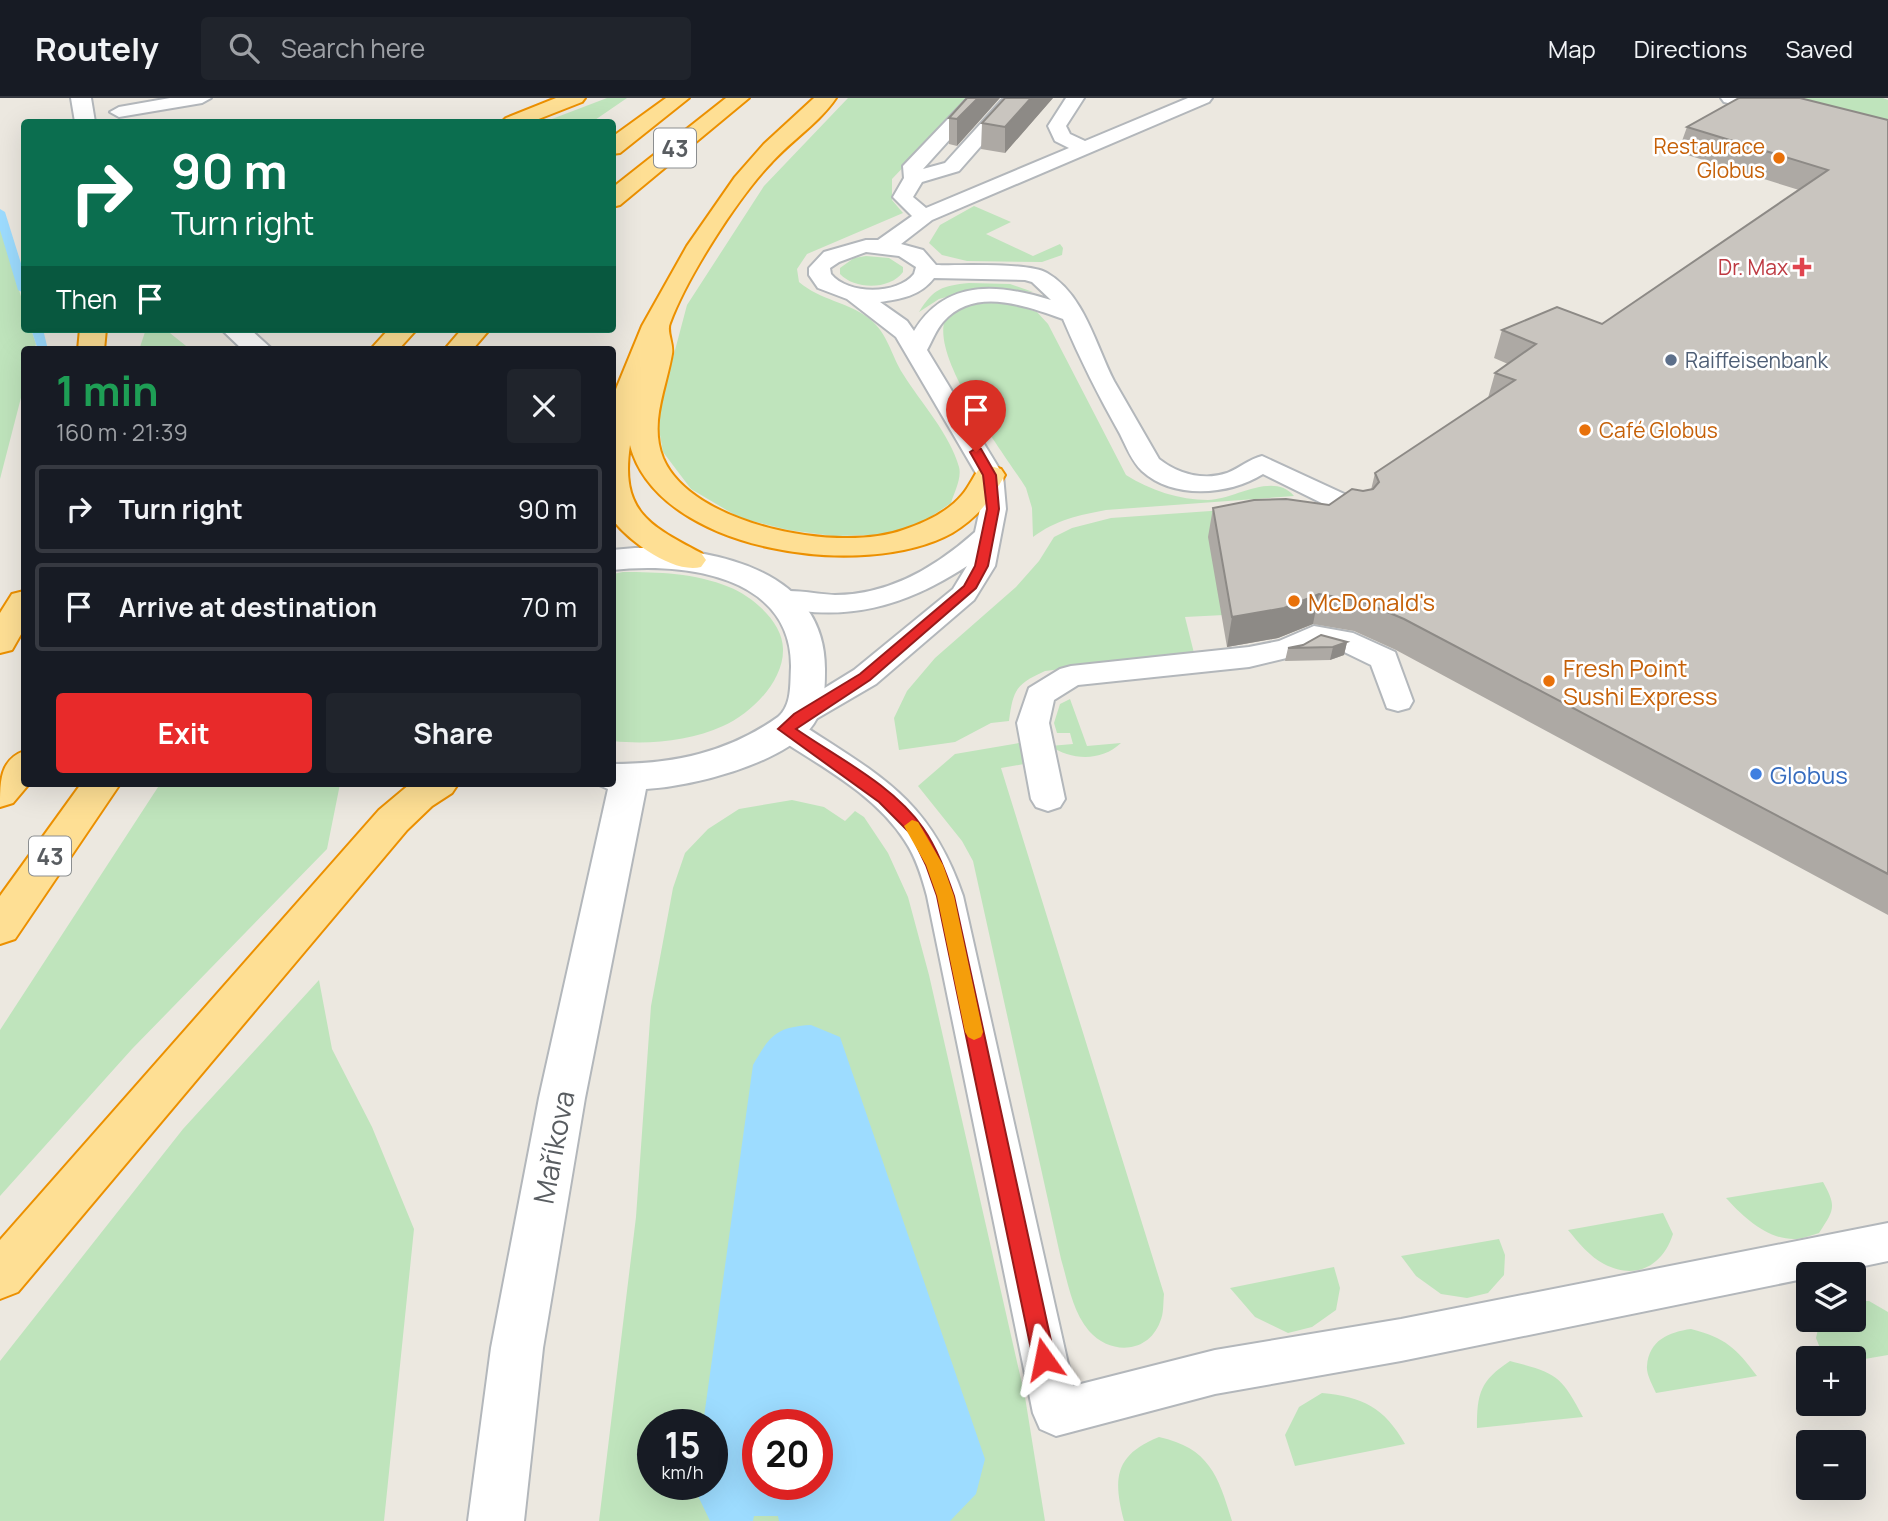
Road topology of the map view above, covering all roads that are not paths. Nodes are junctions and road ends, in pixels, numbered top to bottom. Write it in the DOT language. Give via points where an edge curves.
graph roads {
  1 [pos="81,98"];
  2 [pos="202,98"];
  3 [pos="575,98"];
  4 [pos="678,98"];
  5 [pos="739,98"];
  6 [pos="826,98"];
  7 [pos="978,98"];
  8 [pos="1075,98"];
  9 [pos="1203,98"];
  10 [pos="1730,98"];
  11 [pos="1022,102"];
  12 [pos="119,112"];
  13 [pos="1802,116"];
  14 [pos="84,119"];
  15 [pos="521,119"];
  16 [pos="616,145"];
  17 [pos="1084,148"];
  18 [pos="914,178"];
  19 [pos="616,197"];
  20 [pos="925,216"];
  21 [pos="884,246"];
  22 [pos="927,271"];
  23 [pos="905,290"];
  24 [pos="853,293"];
  25 [pos="1072,315"];
  26 [pos="655,326"];
  27 [pos="899,326"];
  28 [pos="239,333"];
  29 [pos="400,333"];
  30 [pos="255,346"];
  31 [pos="387,346"];
  32 [pos="915,351"];
  33 [pos="616,445"];
  34 [pos="989,475"];
  35 [pos="616,495"];
  36 [pos="1357,510"];
  37 [pos="988,534"];
  38 [pos="616,560"];
  39 [pos="690,560"];
  40 [pos="781,599"];
  41 [pos="21,606"];
  42 [pos="0,642"];
  43 [pos="1398,701"];
  44 [pos="793,723"];
  45 [pos="21,768"];
  46 [pos="621,777"];
  47 [pos="98,787"];
  48 [pos="434,787"];
  49 [pos="0,794"];
  50 [pos="1048,799"];
  51 [pos="0,929"];
  52 [pos="1888,1242"];
  53 [pos="0,1276"];
  54 [pos="496,1521"];
  1 -- 14 [label="street"];
  2 -- 12 [label="lane"];
  3 -- 15 [label="highway"];
  4 -- 16 [label="highway, 43"];
  5 -- 19 [label="highway, 43"];
  6 -- 26 [label="highway" via="745,180 670,294"];
  7 -- 18 [label="lane" via="913,166"];
  8 -- 17 [label="lane" via="1056,125 1062,137"];
  9 -- 17 [label="lane"];
  10 -- 13 [label="lane"];
  11 -- 18 [label="lane" via="952,167"];
  17 -- 20 [label="lane"];
  18 -- 20 [label="lane" via="903,197"];
  20 -- 21 [label="lane"];
  21 -- 22 [label="lane" via="910,252"];
  21 -- 24 [label="lane" via="866,246 826,260 821,276 827,284"];
  22 -- 23 [label="lane"];
  22 -- 25 [label="lane" via="995,271 1039,277"];
  23 -- 24 [label="lane"];
  23 -- 27 [label="lane"];
  24 -- 27 [label="lane"];
  25 -- 32 [label="lane" via="1014,297 973,297 940,312"];
  25 -- 36 [label="lane" via="1101,378 1157,471 1189,482 1215,482 1236,478 1262,464"];
  26 -- 33 [label="highway" via="621,417"];
  26 -- 34 [label="highway" via="659,348 642,414 647,453 669,487 716,519 804,545 877,546 952,519 975,500"];
  27 -- 32 [label="lane"];
  28 -- 30 [label="street"];
  29 -- 31 [label="highway"];
  32 -- 34 [label="lane"];
  34 -- 37 [label="lane" via="993,509"];
  35 -- 39 [label="highway" via="625,514 646,536"];
  37 -- 40 [label="lane" via="954,561 892,595 826,604"];
  37 -- 44 [label="lane" via="981,566 964,594 865,677"];
  38 -- 39 [label="street"];
  39 -- 40 [label="street" via="739,575"];
  40 -- 44 [label="street" via="800,622 808,653 806,695"];
  41 -- 42 [label="highway"];
  43 -- 50 [label="lane" via="1384,659 1343,640 1314,635 1288,648 1249,657 1071,676 1041,695 1033,723"];
  44 -- 46 [label="street" via="716,765 663,776"];
  44 -- 52 [label="lane" via="885,798 917,831 935,865 1056,1413 1215,1372 1401,1340"];
  45 -- 49 [label="highway"];
  46 -- 54 [label="street, Maříkova" via="519,1335"];
  47 -- 51 [label="highway, 43"];
  48 -- 53 [label="highway" via="393,820"];
}
